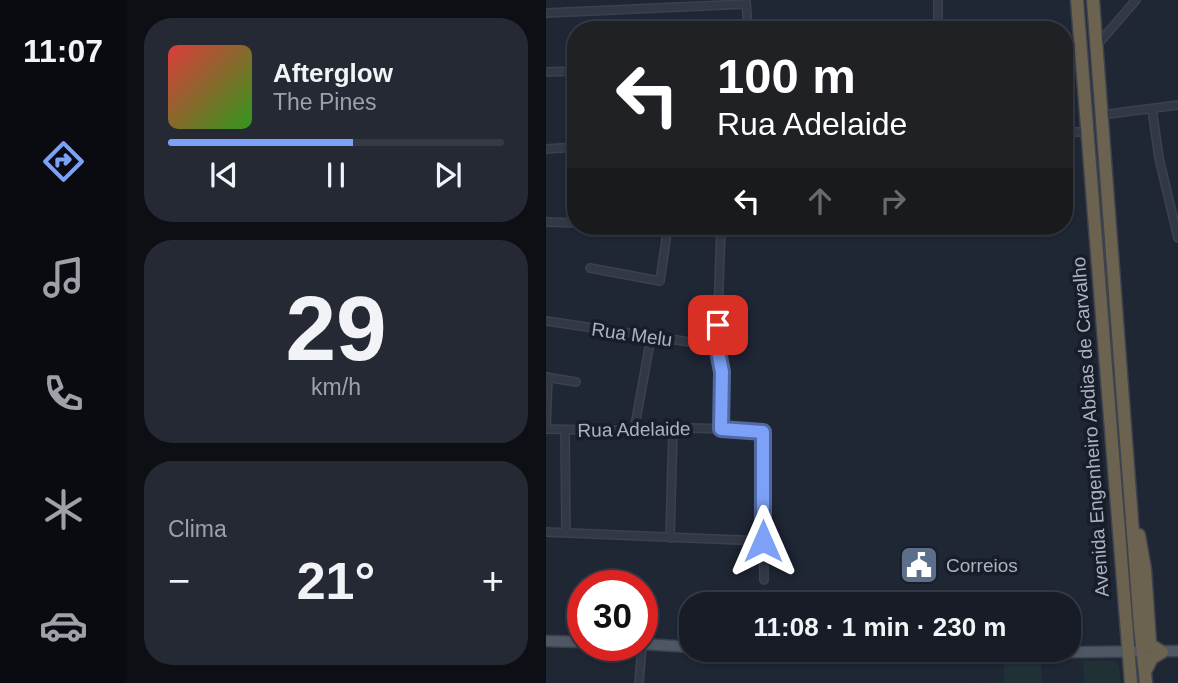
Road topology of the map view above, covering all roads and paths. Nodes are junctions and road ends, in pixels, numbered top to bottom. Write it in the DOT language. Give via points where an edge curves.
graph roads {
  1 [pos="937,0"];
  2 [pos="1077,0"];
  3 [pos="1093,0"];
  4 [pos="1136,0"];
  5 [pos="746,2"];
  6 [pos="644,4"];
  7 [pos="546,13"];
  8 [pos="747,21"];
  9 [pos="938,21"];
  10 [pos="1073,43"];
  11 [pos="1080,43"];
  12 [pos="1097,45"];
  13 [pos="567,71"];
  14 [pos="546,72"];
  15 [pos="1178,105"];
  16 [pos="1152,109"];
  17 [pos="1101,115"];
  18 [pos="1073,132"];
  19 [pos="1087,132"];
  20 [pos="567,148"];
  21 [pos="546,149"];
  22 [pos="546,222"];
  23 [pos="567,223"];
  24 [pos="667,235"];
  25 [pos="721,235"];
  26 [pos="1178,238"];
  27 [pos="590,268"];
  28 [pos="546,321"];
  29 [pos="651,337"];
  30 [pos="717,346"];
  31 [pos="547,377"];
  32 [pos="576,382"];
  33 [pos="546,429"];
  34 [pos="721,429"];
  35 [pos="565,430"];
  36 [pos="634,430"];
  37 [pos="673,430"];
  38 [pos="1115,497"];
  39 [pos="1132,520"];
  40 [pos="546,532"];
  41 [pos="566,533"];
  42 [pos="670,538"];
  43 [pos="763,541"];
  44 [pos="764,580"];
  45 [pos="546,641"];
  46 [pos="567,642"];
  47 [pos="658,646"];
  48 [pos="679,647"];
  49 [pos="1146,647"];
  50 [pos="1121,651"];
  51 [pos="1178,651"];
  52 [pos="1081,652"];
  53 [pos="1162,652"];
  54 [pos="641,661"];
  55 [pos="1128,676"];
  56 [pos="1145,678"];
  57 [pos="639,683"];
  1 -- 9 [label="street"];
  2 -- 11 [label="highway, Avenida Engenheiro Abdias de Carvalho"];
  3 -- 12 [label="highway, Avenida Engenheiro Abdias de Carvalho"];
  4 -- 12 [label="street"];
  5 -- 6 [label="street"];
  5 -- 8 [label="street"];
  6 -- 7 [label="street"];
  10 -- 11 [label="street"];
  11 -- 19 [label="highway, Avenida Engenheiro Abdias de Carvalho"];
  12 -- 17 [label="highway, Avenida Engenheiro Abdias de Carvalho"];
  13 -- 14 [label="street"];
  15 -- 16 [label="street"];
  16 -- 17 [label="street"];
  16 -- 26 [label="street"];
  17 -- 39 [label="highway, Avenida Engenheiro Abdias de Carvalho"];
  18 -- 19 [label="street"];
  19 -- 38 [label="highway, Avenida Engenheiro Abdias de Carvalho"];
  20 -- 21 [label="street"];
  22 -- 23 [label="street"];
  24 -- 27 [label="street" via="660,282"];
  25 -- 30 [label="street"];
  28 -- 29 [label="street, Rua Melu"];
  29 -- 30 [label="street, Rua Melu"];
  29 -- 36 [label="street"];
  30 -- 34 [label="street" via="722,372"];
  31 -- 32 [label="street"];
  31 -- 33 [label="street"];
  33 -- 35 [label="street, Rua Adelaide"];
  34 -- 37 [label="street, Rua Adelaide"];
  34 -- 43 [label="street, Rua Adelaide" via="763,432"];
  35 -- 36 [label="street, Rua Adelaide"];
  35 -- 41 [label="street"];
  36 -- 37 [label="street, Rua Adelaide"];
  37 -- 42 [label="street"];
  38 -- 39 [label="highway"];
  38 -- 50 [label="highway, Avenida Engenheiro Abdias de Carvalho" via="1125,632"];
  39 -- 49 [label="highway, Avenida Engenheiro Abdias de Carvalho" via="1140,627"];
  39 -- 49 [label="highway" via="1143,553"];
  40 -- 41 [label="street"];
  41 -- 42 [label="street"];
  42 -- 43 [label="street"];
  43 -- 44 [label="street"];
  45 -- 46 [label="main road"];
  47 -- 48 [label="main road"];
  49 -- 50 [label="main road"];
  49 -- 53 [label="highway"];
  49 -- 56 [label="highway, Avenida Engenheiro Abdias de Carvalho"];
  50 -- 52 [label="main road"];
  50 -- 55 [label="highway, Avenida Engenheiro Abdias de Carvalho"];
  51 -- 53 [label="main road"];
  53 -- 56 [label="highway" via="1152,658"];
  54 -- 57 [label="street"];
}
